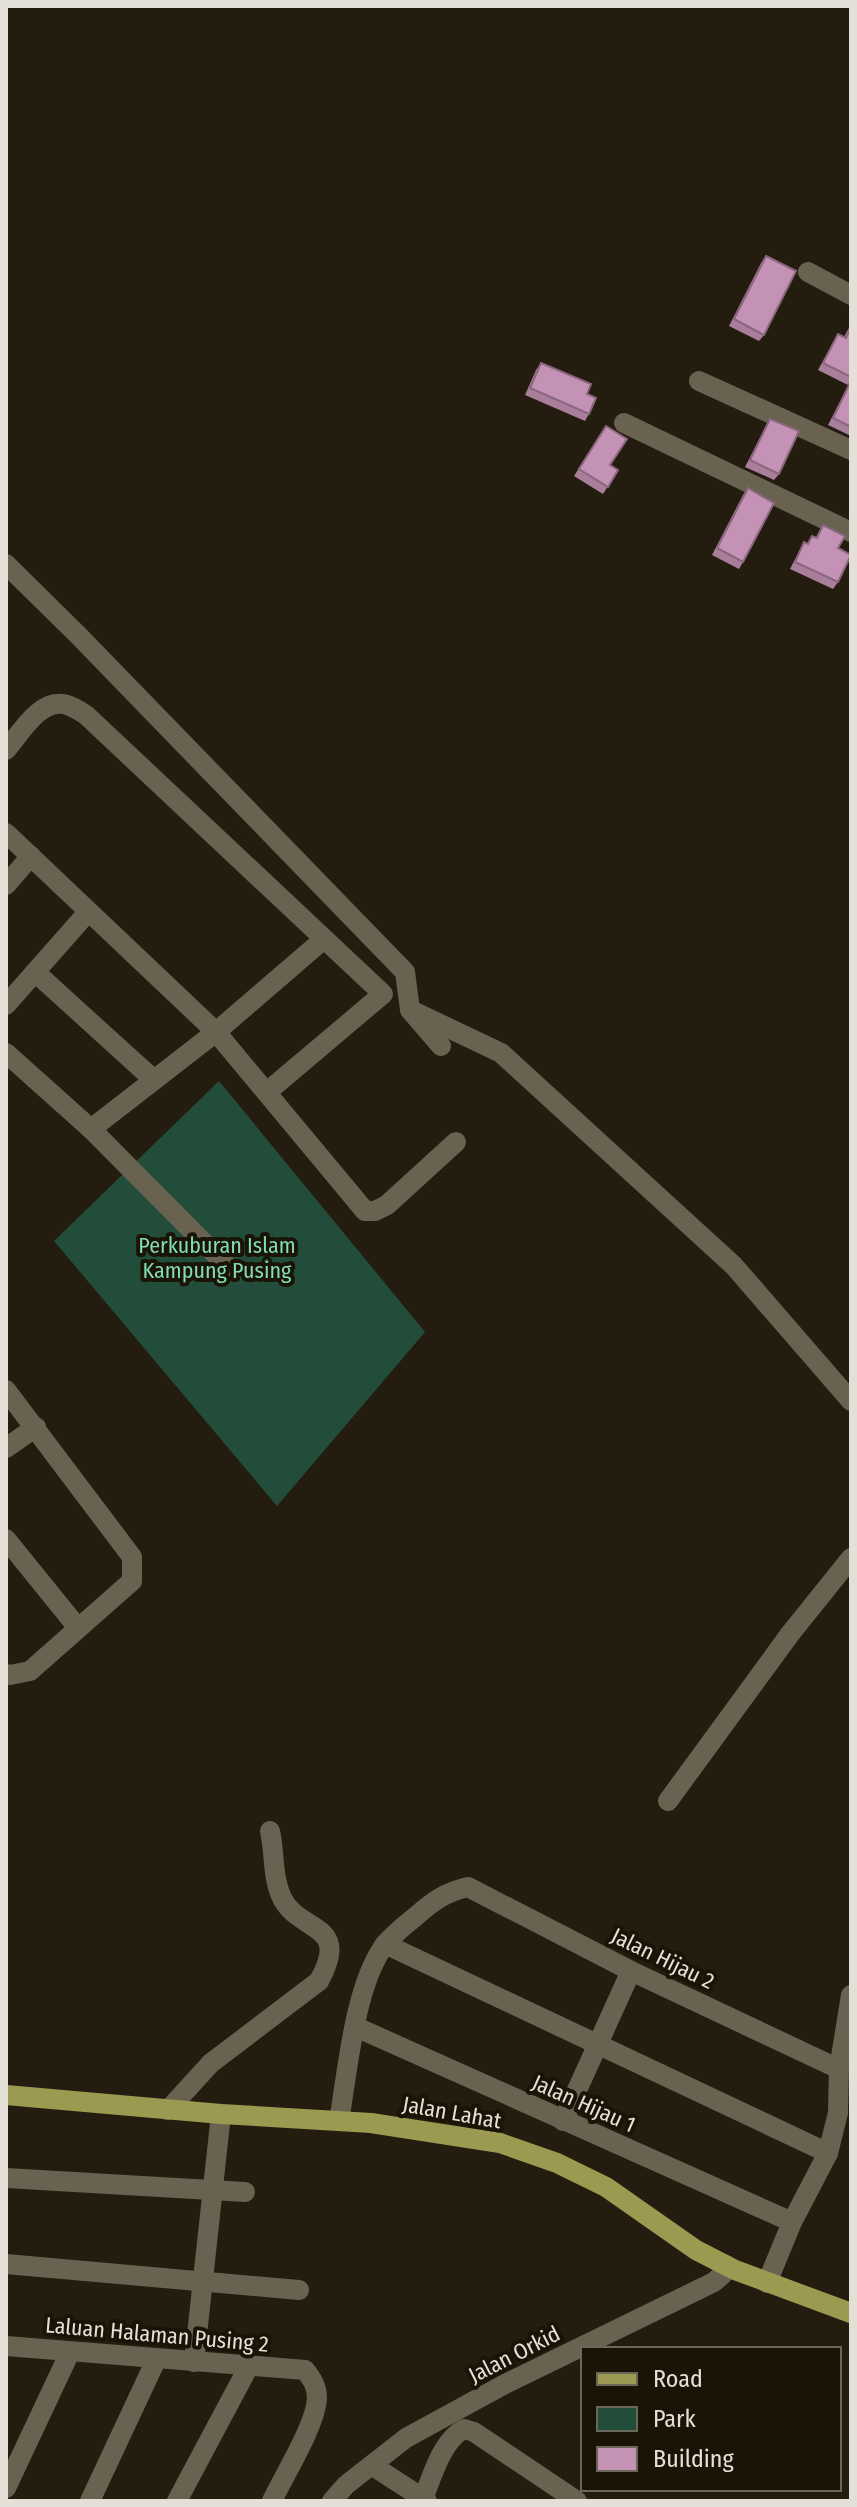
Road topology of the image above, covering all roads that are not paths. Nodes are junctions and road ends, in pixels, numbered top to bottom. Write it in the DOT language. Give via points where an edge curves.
graph roads {
  1 [pos="808,272"];
  2 [pos="851,295"];
  3 [pos="699,381"];
  4 [pos="624,423"];
  5 [pos="851,450"];
  6 [pos="851,532"];
  7 [pos="6,564"];
  8 [pos="6,750"];
  9 [pos="6,833"];
  10 [pos="31,856"];
  11 [pos="6,885"];
  12 [pos="88,912"];
  13 [pos="324,939"];
  14 [pos="35,972"];
  15 [pos="383,994"];
  16 [pos="6,1005"];
  17 [pos="410,1010"];
  18 [pos="216,1032"];
  19 [pos="441,1046"];
  20 [pos="6,1053"];
  21 [pos="154,1080"];
  22 [pos="267,1092"];
  23 [pos="91,1129"];
  24 [pos="456,1142"];
  25 [pos="231,1270"];
  26 [pos="6,1390"];
  27 [pos="851,1401"];
  28 [pos="36,1427"];
  29 [pos="6,1448"];
  30 [pos="6,1539"];
  31 [pos="851,1558"];
  32 [pos="78,1628"];
  33 [pos="6,1674"];
  34 [pos="668,1801"];
  35 [pos="270,1831"];
  36 [pos="385,1944"];
  37 [pos="631,1971"];
  38 [pos="851,1995"];
  39 [pos="356,2027"];
  40 [pos="599,2045"];
  41 [pos="839,2069"];
  42 [pos="6,2095"];
  43 [pos="168,2110"];
  44 [pos="221,2114"];
  45 [pos="339,2121"];
  46 [pos="563,2121"];
  47 [pos="828,2153"];
  48 [pos="6,2178"];
  49 [pos="212,2190"];
  50 [pos="245,2192"];
  51 [pos="792,2222"];
  52 [pos="6,2264"];
  53 [pos="726,2265"];
  54 [pos="203,2283"];
  55 [pos="767,2283"];
  56 [pos="299,2290"];
  57 [pos="851,2313"];
  58 [pos="6,2346"];
  59 [pos="581,2347"];
  60 [pos="582,2347"];
  61 [pos="70,2352"];
  62 [pos="156,2360"];
  63 [pos="194,2362"];
  64 [pos="249,2366"];
  65 [pos="373,2466"];
  66 [pos="6,2488"];
  67 [pos="424,2500"];
  68 [pos="90,2501"];
  69 [pos="177,2501"];
  70 [pos="272,2501"];
  71 [pos="332,2501"];
  72 [pos="577,2501"];
  1 -- 2 [label="street"];
  3 -- 5 [label="street"];
  4 -- 6 [label="street"];
  7 -- 17 [label="street" via="405,972"];
  8 -- 13 [label="street" via="40,711 52,705 64,704 86,715"];
  9 -- 10 [label="street"];
  10 -- 11 [label="street"];
  10 -- 12 [label="street"];
  12 -- 14 [label="street"];
  12 -- 18 [label="street"];
  13 -- 15 [label="street"];
  13 -- 18 [label="street"];
  14 -- 16 [label="street"];
  14 -- 21 [label="street"];
  15 -- 17 [label="street"];
  15 -- 22 [label="street"];
  17 -- 19 [label="street"];
  17 -- 27 [label="street" via="501,1053 734,1266"];
  18 -- 21 [label="street"];
  18 -- 22 [label="street"];
  20 -- 23 [label="street"];
  21 -- 23 [label="street"];
  22 -- 24 [label="street" via="365,1211 387,1205"];
  23 -- 25 [label="street"];
  26 -- 28 [label="street"];
  28 -- 29 [label="street"];
  28 -- 32 [label="street" via="132,1557 132,1581"];
  30 -- 32 [label="street"];
  31 -- 34 [label="street"];
  32 -- 33 [label="street" via="30,1671"];
  35 -- 43 [label="street" via="282,1899 319,1928 330,1946 328,1965 319,1981 211,2063"];
  36 -- 37 [label="street, Jalan Hijau 2" via="448,1891 468,1887"];
  36 -- 39 [label="street" via="369,1970"];
  36 -- 40 [label="street"];
  37 -- 40 [label="street"];
  37 -- 41 [label="street, Jalan Hijau 2"];
  38 -- 41 [label="street"];
  39 -- 45 [label="street"];
  39 -- 46 [label="street, Jalan Hijau 1"];
  40 -- 46 [label="street"];
  40 -- 47 [label="street"];
  41 -- 47 [label="street" via="838,2113"];
  42 -- 43 [label="main road, Jalan Lahat"];
  43 -- 44 [label="main road, Jalan Lahat"];
  44 -- 45 [label="main road, Jalan Lahat"];
  44 -- 49 [label="street"];
  45 -- 53 [label="main road, Jalan Lahat" via="500,2143 557,2163 606,2187"];
  46 -- 51 [label="street, Jalan Hijau 1"];
  47 -- 51 [label="street"];
  48 -- 49 [label="street"];
  49 -- 50 [label="street"];
  49 -- 54 [label="street"];
  51 -- 55 [label="street"];
  52 -- 54 [label="street"];
  53 -- 55 [label="main road, Jalan Lahat"];
  53 -- 60 [label="street, Jalan Orkid" via="714,2282"];
  54 -- 56 [label="street"];
  54 -- 63 [label="street"];
  55 -- 57 [label="main road, Jalan Lahat"];
  58 -- 61 [label="street, Laluan Halaman Pusing 2"];
  59 -- 65 [label="street, Jalan Orkid" via="406,2438"];
  61 -- 62 [label="street, Laluan Halaman Pusing 2"];
  61 -- 66 [label="street"];
  62 -- 63 [label="street, Laluan Halaman Pusing 2"];
  62 -- 68 [label="street"];
  63 -- 64 [label="street, Laluan Halaman Pusing 2"];
  64 -- 69 [label="street"];
  64 -- 70 [label="street, Laluan Halaman Pusing 2" via="305,2370 315,2388 314,2414"];
  65 -- 67 [label="street"];
  65 -- 71 [label="street, Jalan Orkid"];
  67 -- 72 [label="street" via="436,2466 455,2434 464,2429"];
}
